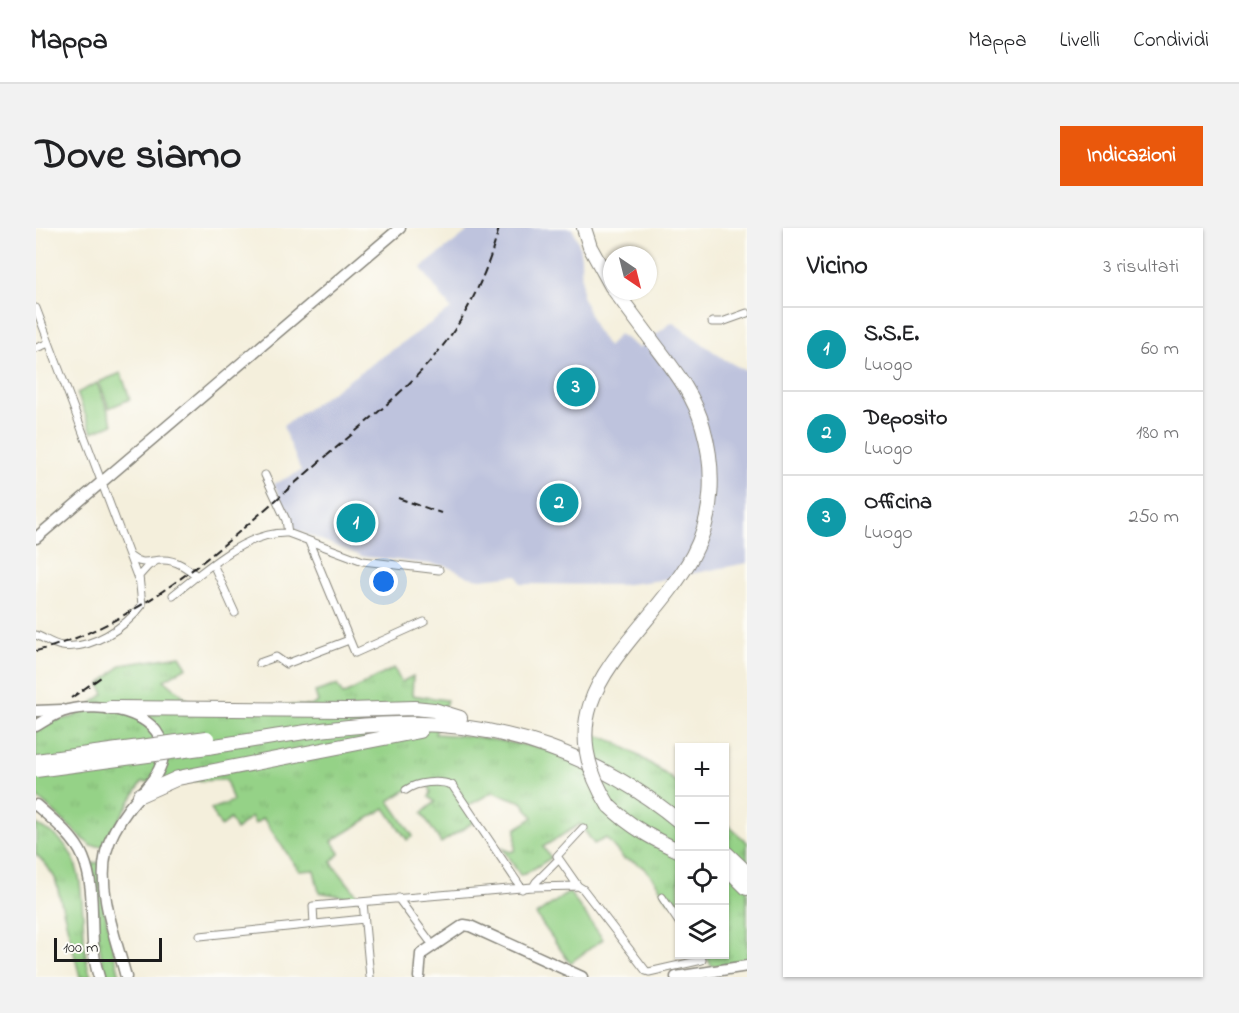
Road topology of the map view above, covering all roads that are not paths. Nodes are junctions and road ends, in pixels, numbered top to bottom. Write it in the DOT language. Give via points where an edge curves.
graph roads {
  1 [pos="400,228"];
  2 [pos="584,228"];
  3 [pos="603,271"];
  4 [pos="622,300"];
  5 [pos="36,308"];
  6 [pos="747,313"];
  7 [pos="712,322"];
  8 [pos="49,343"];
  9 [pos="36,348"];
  10 [pos="265,476"];
  11 [pos="101,483"];
  12 [pos="288,533"];
  13 [pos="36,538"];
  14 [pos="309,542"];
  15 [pos="129,552"];
  16 [pos="156,561"];
  17 [pos="213,564"];
  18 [pos="439,570"];
  19 [pos="197,576"];
  20 [pos="138,579"];
  21 [pos="173,595"];
  22 [pos="235,613"];
  23 [pos="424,622"];
  24 [pos="36,635"];
  25 [pos="349,640"];
  26 [pos="259,663"];
  27 [pos="110,708"];
  28 [pos="68,710"];
  29 [pos="36,711"];
  30 [pos="460,718"];
  31 [pos="36,726"];
  32 [pos="493,732"];
  33 [pos="208,742"];
  34 [pos="36,761"];
  35 [pos="36,770"];
  36 [pos="405,790"];
  37 [pos="140,795"];
  38 [pos="36,805"];
  39 [pos="675,807"];
  40 [pos="36,814"];
  41 [pos="675,818"];
  42 [pos="52,821"];
  43 [pos="584,828"];
  44 [pos="675,849"];
  45 [pos="106,851"];
  46 [pos="83,855"];
  47 [pos="729,856"];
  48 [pos="559,859"];
  49 [pos="729,870"];
  50 [pos="747,873"];
  51 [pos="729,883"];
  52 [pos="578,886"];
  53 [pos="533,887"];
  54 [pos="522,888"];
  55 [pos="747,888"];
  56 [pos="747,896"];
  57 [pos="662,897"];
  58 [pos="398,898"];
  59 [pos="363,902"];
  60 [pos="675,916"];
  61 [pos="364,919"];
  62 [pos="314,924"];
  63 [pos="200,936"];
  64 [pos="429,940"];
  65 [pos="702,959"];
  66 [pos="747,966"];
  67 [pos="99,977"];
  68 [pos="126,977"];
  69 [pos="370,977"];
  70 [pos="419,977"];
  71 [pos="582,977"];
  72 [pos="676,977"];
  1 -- 11 [label="main road"];
  2 -- 3 [label="highway"];
  4 -- 44 [label="highway, bridge" via="683,382 703,425 711,469 709,510 693,555 594,691 585,728 586,750 589,769 609,806 645,835"];
  5 -- 8 [label="street"];
  6 -- 7 [label="street"];
  8 -- 9 [label="street"];
  8 -- 11 [label="street"];
  10 -- 12 [label="street" via="286,520"];
  11 -- 13 [label="main road"];
  11 -- 15 [label="street"];
  12 -- 14 [label="street"];
  12 -- 17 [label="street" via="265,535 245,543"];
  14 -- 18 [label="street" via="363,561"];
  14 -- 25 [label="street"];
  15 -- 16 [label="street" via="141,562"];
  15 -- 20 [label="street"];
  16 -- 19 [label="street" via="183,565"];
  16 -- 20 [label="street"];
  17 -- 19 [label="street"];
  17 -- 22 [label="street"];
  19 -- 21 [label="street"];
  20 -- 24 [label="street" via="142,605 115,632 74,646 60,646"];
  23 -- 25 [label="street" via="355,653"];
  25 -- 26 [label="street" via="286,664 276,657"];
  27 -- 28 [label="main road"];
  27 -- 30 [label="highway" via="414,708"];
  27 -- 37 [label="main road" via="142,719 160,738 163,750 158,771"];
  28 -- 29 [label="main road"];
  28 -- 31 [label="main road"];
  30 -- 33 [label="highway" via="419,714 375,716"];
  30 -- 39 [label="highway" via="529,732 580,749"];
  32 -- 33 [label="highway" via="398,724"];
  32 -- 37 [label="highway" via="428,730 396,734 178,778"];
  32 -- 41 [label="highway" via="597,766"];
  33 -- 34 [label="highway, bridge"];
  33 -- 35 [label="highway, bridge"];
  36 -- 54 [label="street" via="415,784 453,785"];
  37 -- 45 [label="main road" via="120,822"];
  38 -- 42 [label="main road"];
  40 -- 42 [label="main road"];
  42 -- 46 [label="main road"];
  43 -- 48 [label="street" via="557,853"];
  45 -- 46 [label="main road" via="94,858"];
  45 -- 68 [label="main road" via="105,893"];
  46 -- 67 [label="main road" via="89,875 93,954"];
  47 -- 50 [label="highway"];
  48 -- 52 [label="street"];
  48 -- 53 [label="street"];
  49 -- 55 [label="highway"];
  51 -- 56 [label="highway"];
  52 -- 53 [label="street"];
  52 -- 65 [label="street" via="647,972"];
  53 -- 54 [label="street"];
  54 -- 58 [label="street"];
  57 -- 60 [label="street"];
  58 -- 59 [label="street"];
  58 -- 64 [label="street"];
  59 -- 61 [label="street"];
  59 -- 62 [label="street" via="313,906"];
  61 -- 62 [label="street"];
  61 -- 69 [label="street"];
  62 -- 63 [label="street"];
  66 -- 72 [label="main road"];
  70 -- 71 [label="main road" via="421,954 464,925"];
}
